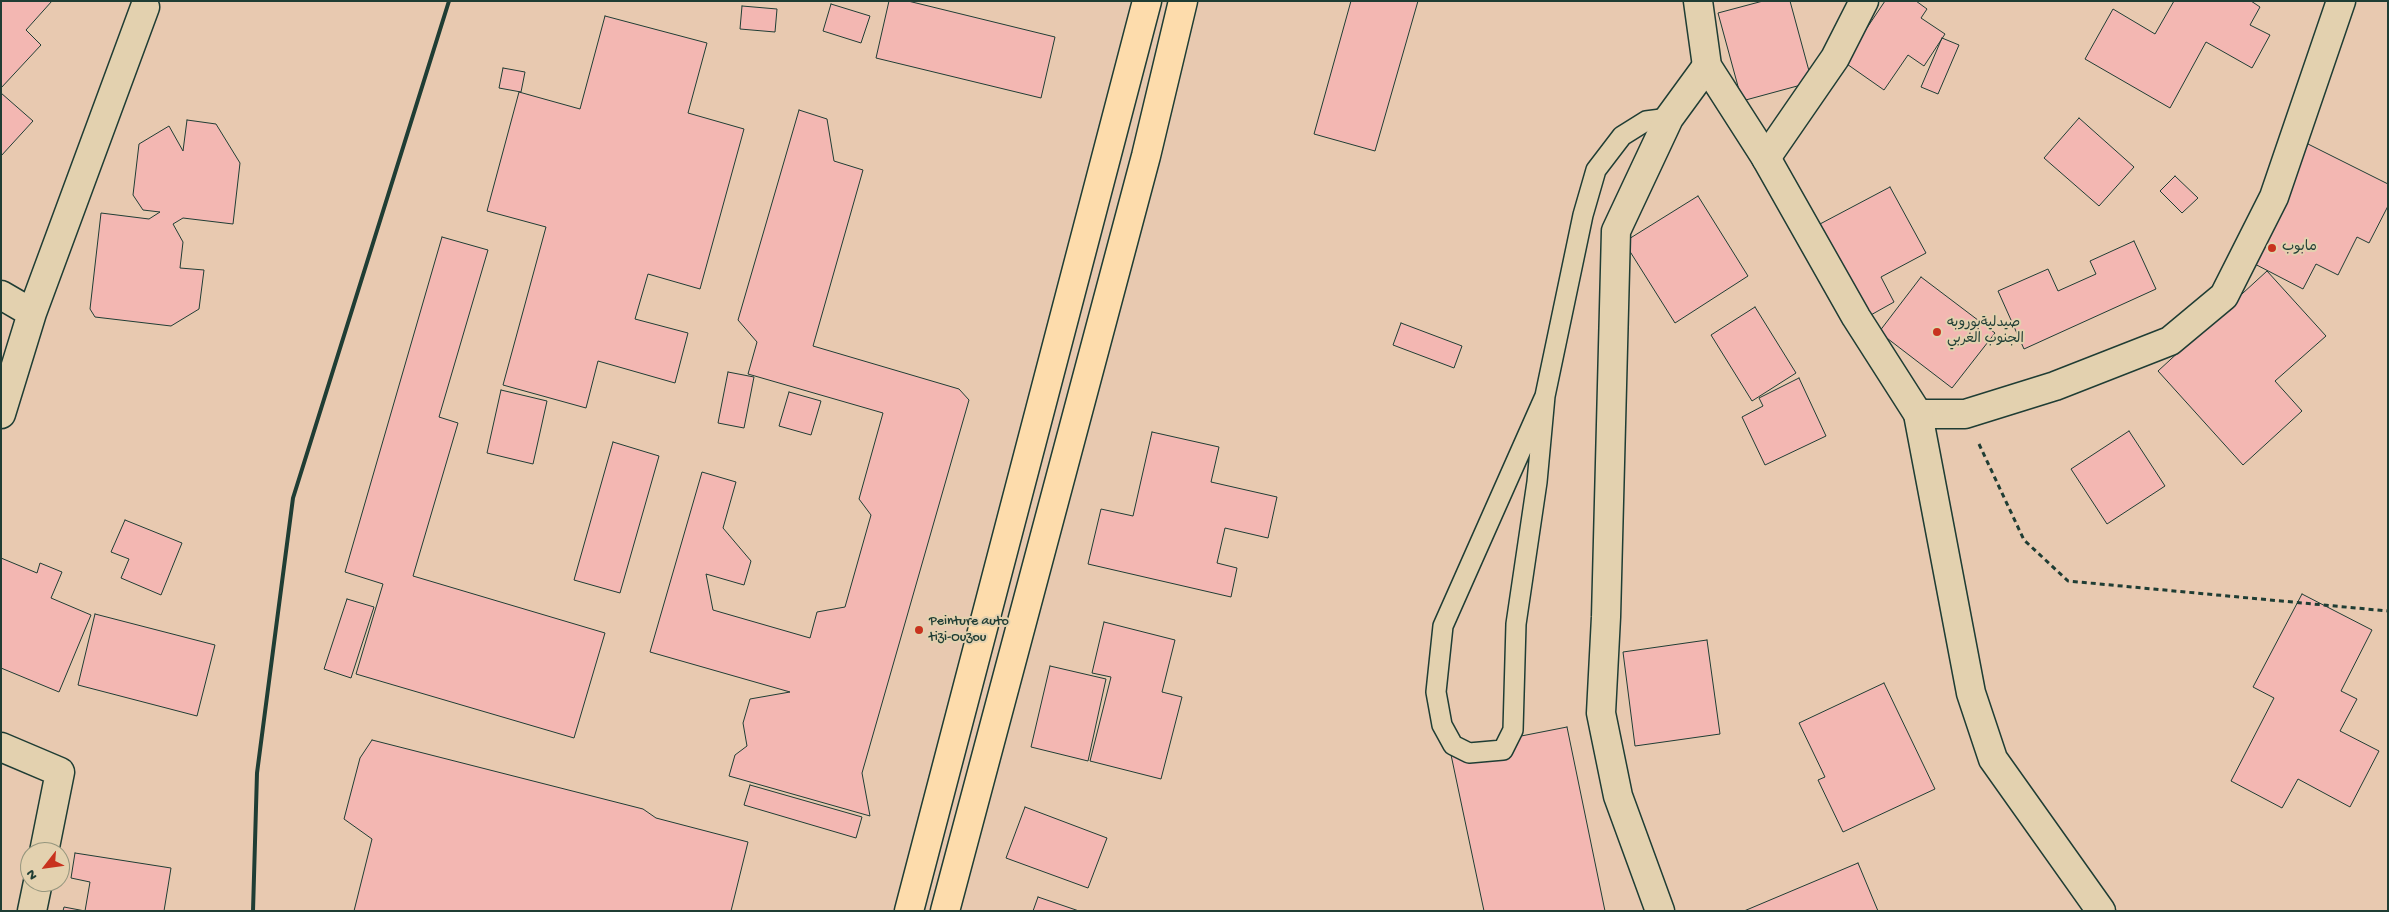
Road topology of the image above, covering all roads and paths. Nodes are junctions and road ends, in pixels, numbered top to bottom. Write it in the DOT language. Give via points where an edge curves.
graph roads {
  1 [pos="1147,1"];
  2 [pos="1183,1"];
  3 [pos="1698,1"];
  4 [pos="1864,1"];
  5 [pos="2341,1"];
  6 [pos="145,7"];
  7 [pos="1707,66"];
  8 [pos="1669,118"];
  9 [pos="1766,158"];
  10 [pos="1,295"];
  11 [pos="32,314"];
  12 [pos="1545,396"];
  13 [pos="1,414"];
  14 [pos="1918,414"];
  15 [pos="1965,414"];
  16 [pos="2388,611"];
  17 [pos="1,746"];
  18 [pos="46,842"];
  19 [pos="36,892"];
  20 [pos="32,911"];
  21 [pos="909,911"];
  22 [pos="945,911"];
  23 [pos="1660,911"];
  24 [pos="2101,911"];
  1 -- 21 [label="highway"];
  2 -- 22 [label="highway" via="1146,156"];
  3 -- 7 [label="street"];
  4 -- 9 [label="street" via="1834,58"];
  5 -- 15 [label="street" via="2274,197 2224,296 2170,341 2055,386"];
  6 -- 11 [label="street"];
  7 -- 8 [label="street"];
  7 -- 9 [label="street"];
  8 -- 12 [label="lane" via="1646,121 1622,136 1596,170"];
  8 -- 23 [label="street" via="1616,231 1601,713 1618,796"];
  9 -- 14 [label="street" via="1856,317"];
  10 -- 11 [label="street"];
  11 -- 13 [label="street"];
  12 -- 12 [label="lane" via="1443,626 1436,692 1442,725 1453,745 1469,753 1503,750 1513,730 1516,624 1537,482"];
  14 -- 15 [label="street"];
  14 -- 24 [label="street" via="1971,692 1993,759"];
  15 -- 16 [label="path" via="2024,540 2068,580"];
  17 -- 18 [label="street" via="60,772"];
  19 -- 20 [label="street"];
}
